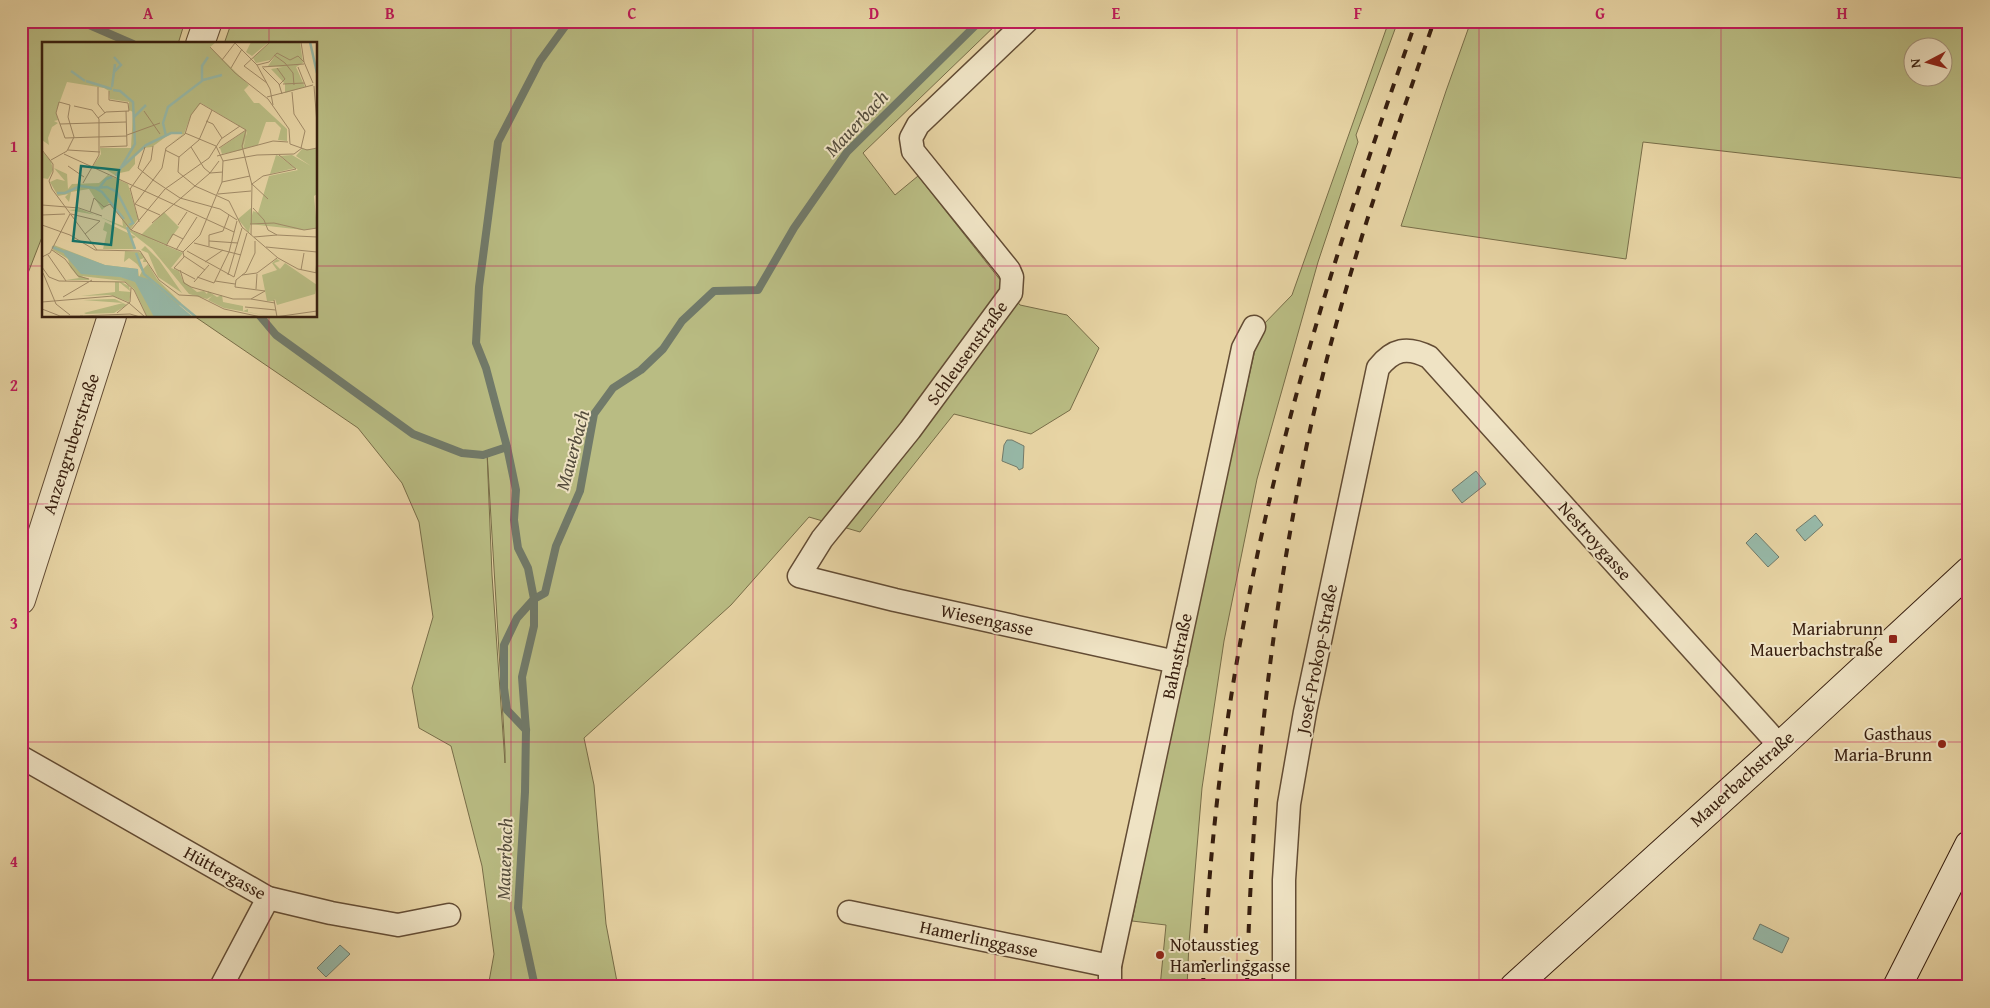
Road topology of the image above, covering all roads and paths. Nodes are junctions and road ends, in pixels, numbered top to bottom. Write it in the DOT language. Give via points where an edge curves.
graph roads {
  1 [pos="208,21"];
  2 [pos="1027,21"];
  3 [pos="201,42"];
  4 [pos="111,318"];
  5 [pos="1254,327"];
  6 [pos="1404,350"];
  7 [pos="1969,570"];
  8 [pos="799,576"];
  9 [pos="21,600"];
  10 [pos="1176,662"];
  11 [pos="1780,746"];
  12 [pos="21,757"];
  13 [pos="1969,845"];
  14 [pos="268,898"];
  15 [pos="848,912"];
  16 [pos="449,915"];
  17 [pos="1110,976"];
  18 [pos="220,987"];
  19 [pos="1284,987"];
  20 [pos="1514,987"];
  21 [pos="1897,987"];
  1 -- 3 [label="main road"];
  2 -- 8 [label="street, Schleusenstraße" via="918,125 911,138 913,151 1009,270 1011,293 910,430 822,538"];
  4 -- 9 [label="main road, Anzengruberstraße"];
  5 -- 10 [label="street, Bahnstraße" via="1243,348"];
  6 -- 11 [label="street, Nestroygasse" via="1429,357"];
  6 -- 19 [label="street, Josef-Prokop-Straße" via="1386,357 1378,368 1305,712 1290,804 1284,870"];
  7 -- 11 [label="main road, Mauerbachstraße"];
  8 -- 10 [label="street, Wiesengasse"];
  10 -- 17 [label="street, Bahnstraße"];
  11 -- 20 [label="main road, Mauerbachstraße"];
  12 -- 14 [label="street, Hüttergasse"];
  13 -- 21 [label="main road"];
  14 -- 16 [label="street, Hüttergasse" via="398,925"];
  14 -- 18 [label="street"];
  15 -- 17 [label="street, Hamerlinggasse"];
}
